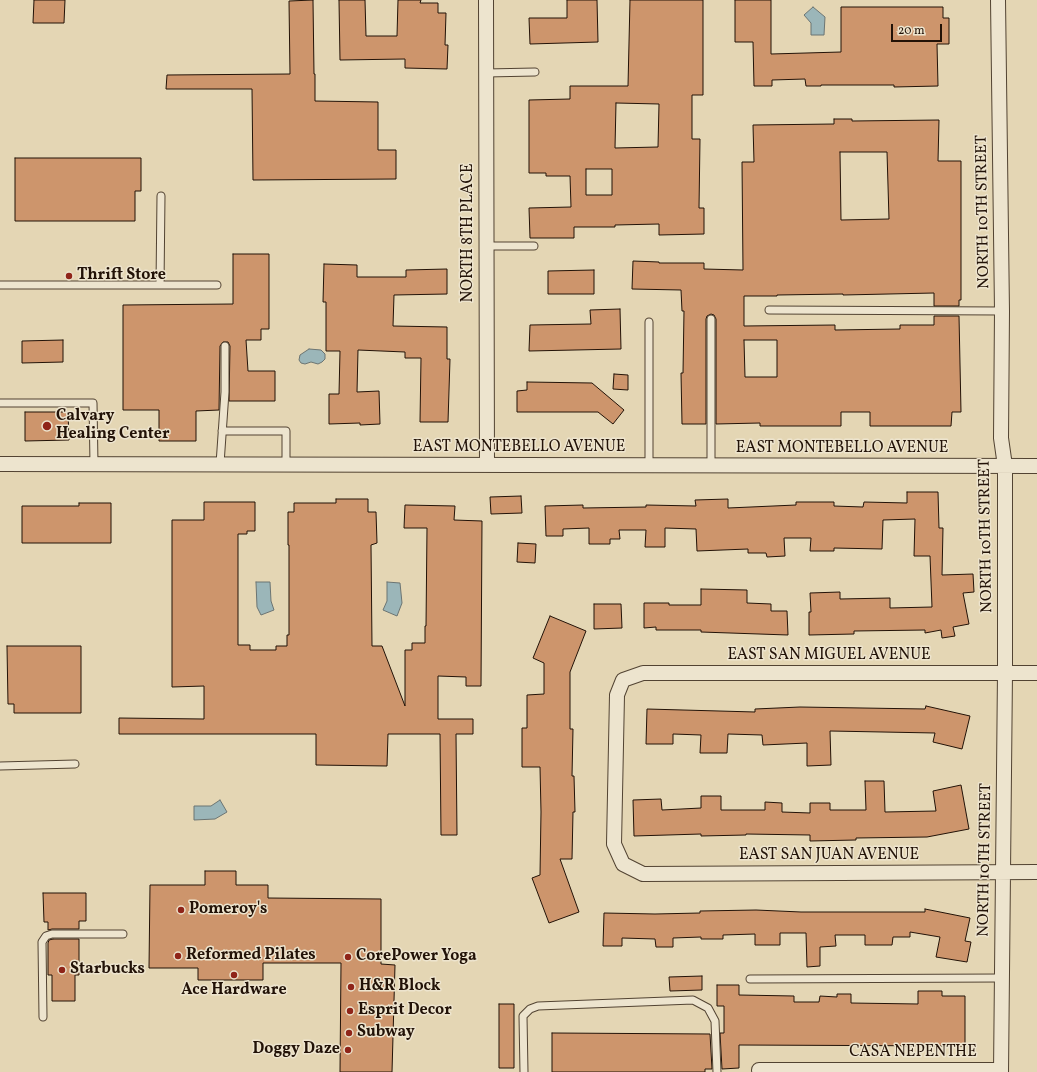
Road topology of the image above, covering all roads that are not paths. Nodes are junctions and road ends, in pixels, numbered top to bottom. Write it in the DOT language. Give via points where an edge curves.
graph roads {
  1 [pos="486,0"];
  2 [pos="998,0"];
  3 [pos="534,72"];
  4 [pos="486,73"];
  5 [pos="161,196"];
  6 [pos="486,246"];
  7 [pos="534,246"];
  8 [pos="0,285"];
  9 [pos="160,285"];
  10 [pos="217,286"];
  11 [pos="770,310"];
  12 [pos="1002,311"];
  13 [pos="711,319"];
  14 [pos="649,322"];
  15 [pos="225,346"];
  16 [pos="0,402"];
  17 [pos="222,431"];
  18 [pos="0,464"];
  19 [pos="94,464"];
  20 [pos="220,464"];
  21 [pos="286,465"];
  22 [pos="487,465"];
  23 [pos="649,466"];
  24 [pos="711,466"];
  25 [pos="1005,466"];
  26 [pos="1037,466"];
  27 [pos="1005,672"];
  28 [pos="1037,672"];
  29 [pos="75,764"];
  30 [pos="0,766"];
  31 [pos="623,864"];
  32 [pos="1002,872"];
  33 [pos="1037,872"];
  34 [pos="123,934"];
  35 [pos="1001,978"];
  36 [pos="750,979"];
  37 [pos="43,1017"];
  38 [pos="759,1070"];
  39 [pos="825,1071"];
  40 [pos="1001,1071"];
  41 [pos="524,1072"];
  42 [pos="718,1072"];
  1 -- 4 [label="street, NORTH 8TH PLACE"];
  2 -- 12 [label="street, NORTH 10TH STREET"];
  3 -- 4 [label="lane"];
  4 -- 6 [label="street, NORTH 8TH PLACE"];
  5 -- 9 [label="lane"];
  6 -- 7 [label="lane"];
  6 -- 22 [label="street, NORTH 8TH PLACE"];
  8 -- 9 [label="lane"];
  9 -- 10 [label="lane"];
  11 -- 12 [label="lane"];
  12 -- 25 [label="street, NORTH 10TH STREET" via="1001,438"];
  13 -- 24 [label="lane"];
  14 -- 23 [label="lane"];
  15 -- 17 [label="lane"];
  16 -- 19 [label="lane" via="93,403"];
  17 -- 20 [label="lane"];
  17 -- 21 [label="lane" via="286,431"];
  18 -- 19 [label="street, EAST MONTEBELLO AVENUE"];
  19 -- 20 [label="street, EAST MONTEBELLO AVENUE"];
  20 -- 21 [label="street, EAST MONTEBELLO AVENUE"];
  21 -- 22 [label="street, EAST MONTEBELLO AVENUE"];
  22 -- 23 [label="street, EAST MONTEBELLO AVENUE"];
  23 -- 24 [label="street, EAST MONTEBELLO AVENUE"];
  24 -- 25 [label="street, EAST MONTEBELLO AVENUE"];
  25 -- 26 [label="street, EAST MONTEBELLO AVENUE"];
  25 -- 27 [label="street, NORTH 10TH STREET"];
  27 -- 28 [label="street, EAST SAN MIGUEL AVENUE"];
  27 -- 31 [label="street, EAST SAN MIGUEL AVENUE" via="643,673 623,680 617,695 614,844"];
  27 -- 32 [label="street, NORTH 10TH STREET"];
  29 -- 30 [label="lane"];
  31 -- 32 [label="street, EAST SAN JUAN AVENUE" via="643,874"];
  32 -- 33 [label="street, EAST SAN JUAN AVENUE"];
  32 -- 35 [label="street, NORTH 10TH STREET"];
  34 -- 37 [label="lane" via="46,936 42,942"];
  35 -- 36 [label="lane"];
  35 -- 40 [label="street, NORTH 10TH STREET"];
  38 -- 39 [label="street, CASA NEPENTHE"];
  39 -- 40 [label="street, CASA NEPENTHE"];
  41 -- 42 [label="lane" via="524,1016 530,1009 538,1006 694,1000 708,1008 715,1021"];
}
